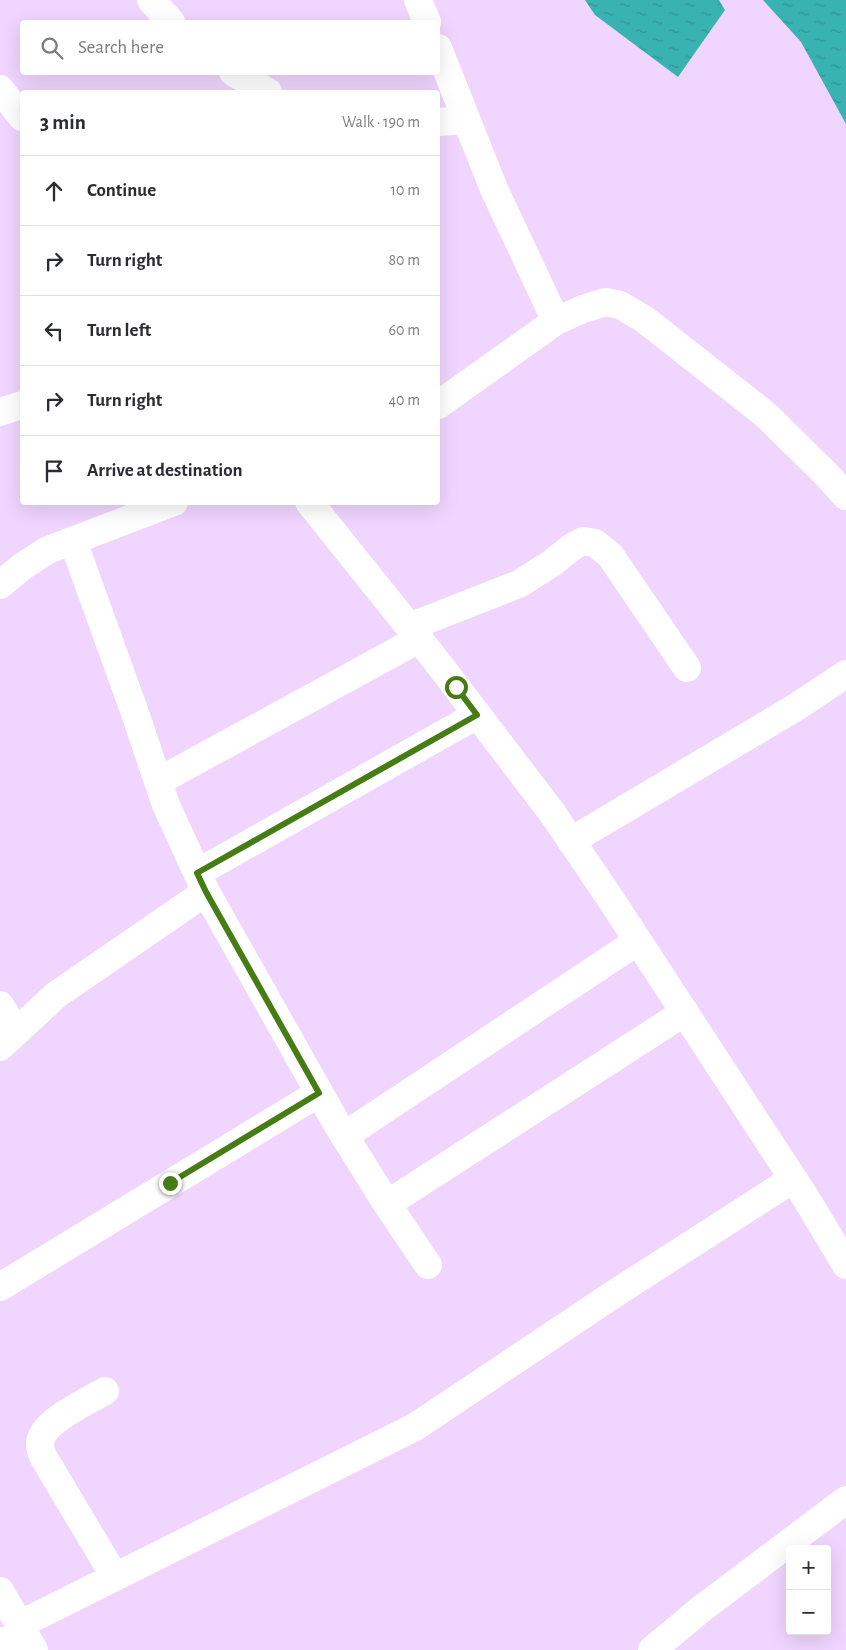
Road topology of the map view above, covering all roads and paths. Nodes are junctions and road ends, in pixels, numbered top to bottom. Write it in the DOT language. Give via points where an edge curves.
graph roads {
  1 [pos="151,0"];
  2 [pos="418,0"];
  3 [pos="168,20"];
  4 [pos="426,20"];
  5 [pos="440,53"];
  6 [pos="238,75"];
  7 [pos="0,89"];
  8 [pos="264,90"];
  9 [pos="20,114"];
  10 [pos="466,120"];
  11 [pos="440,122"];
  12 [pos="556,321"];
  13 [pos="440,404"];
  14 [pos="20,406"];
  15 [pos="0,412"];
  16 [pos="846,496"];
  17 [pos="166,505"];
  18 [pos="311,505"];
  19 [pos="72,541"];
  20 [pos="0,585"];
  21 [pos="414,633"];
  22 [pos="687,668"];
  23 [pos="846,674"];
  24 [pos="477,715"];
  25 [pos="158,781"];
  26 [pos="571,841"];
  27 [pos="202,882"];
  28 [pos="638,941"];
  29 [pos="0,1005"];
  30 [pos="685,1012"];
  31 [pos="8,1039"];
  32 [pos="319,1093"];
  33 [pos="344,1136"];
  34 [pos="793,1178"];
  35 [pos="386,1204"];
  36 [pos="428,1265"];
  37 [pos="846,1265"];
  38 [pos="0,1287"];
  39 [pos="105,1392"];
  40 [pos="846,1500"];
  41 [pos="115,1577"];
  42 [pos="0,1591"];
  43 [pos="20,1639"];
  44 [pos="652,1650"];
  1 -- 3 [label="street"];
  2 -- 4 [label="street"];
  5 -- 10 [label="street"];
  6 -- 8 [label="street"];
  7 -- 9 [label="street"];
  10 -- 11 [label="street"];
  10 -- 12 [label="street" via="494,189"];
  12 -- 13 [label="street"];
  12 -- 16 [label="street" via="606,302 620,305 644,319 766,416"];
  14 -- 15 [label="street"];
  17 -- 19 [label="street"];
  18 -- 21 [label="street"];
  19 -- 20 [label="street" via="48,550"];
  19 -- 25 [label="street"];
  21 -- 22 [label="street" via="519,584 583,541 595,542 610,555"];
  21 -- 24 [label="street"];
  21 -- 25 [label="street"];
  23 -- 26 [label="street"];
  24 -- 26 [label="street"];
  24 -- 27 [label="street"];
  25 -- 27 [label="street"];
  26 -- 28 [label="street"];
  27 -- 31 [label="street" via="56,995"];
  27 -- 32 [label="street"];
  28 -- 30 [label="street"];
  28 -- 33 [label="street"];
  29 -- 31 [label="street"];
  30 -- 34 [label="street"];
  30 -- 35 [label="street"];
  32 -- 33 [label="street"];
  32 -- 38 [label="street"];
  33 -- 35 [label="street"];
  34 -- 37 [label="street"];
  34 -- 41 [label="street" via="415,1427"];
  35 -- 36 [label="street"];
  39 -- 41 [label="street" via="54,1421 42,1434 39,1445"];
  40 -- 44 [label="street"];
  41 -- 43 [label="street"];
  42 -- 43 [label="street"];
}
